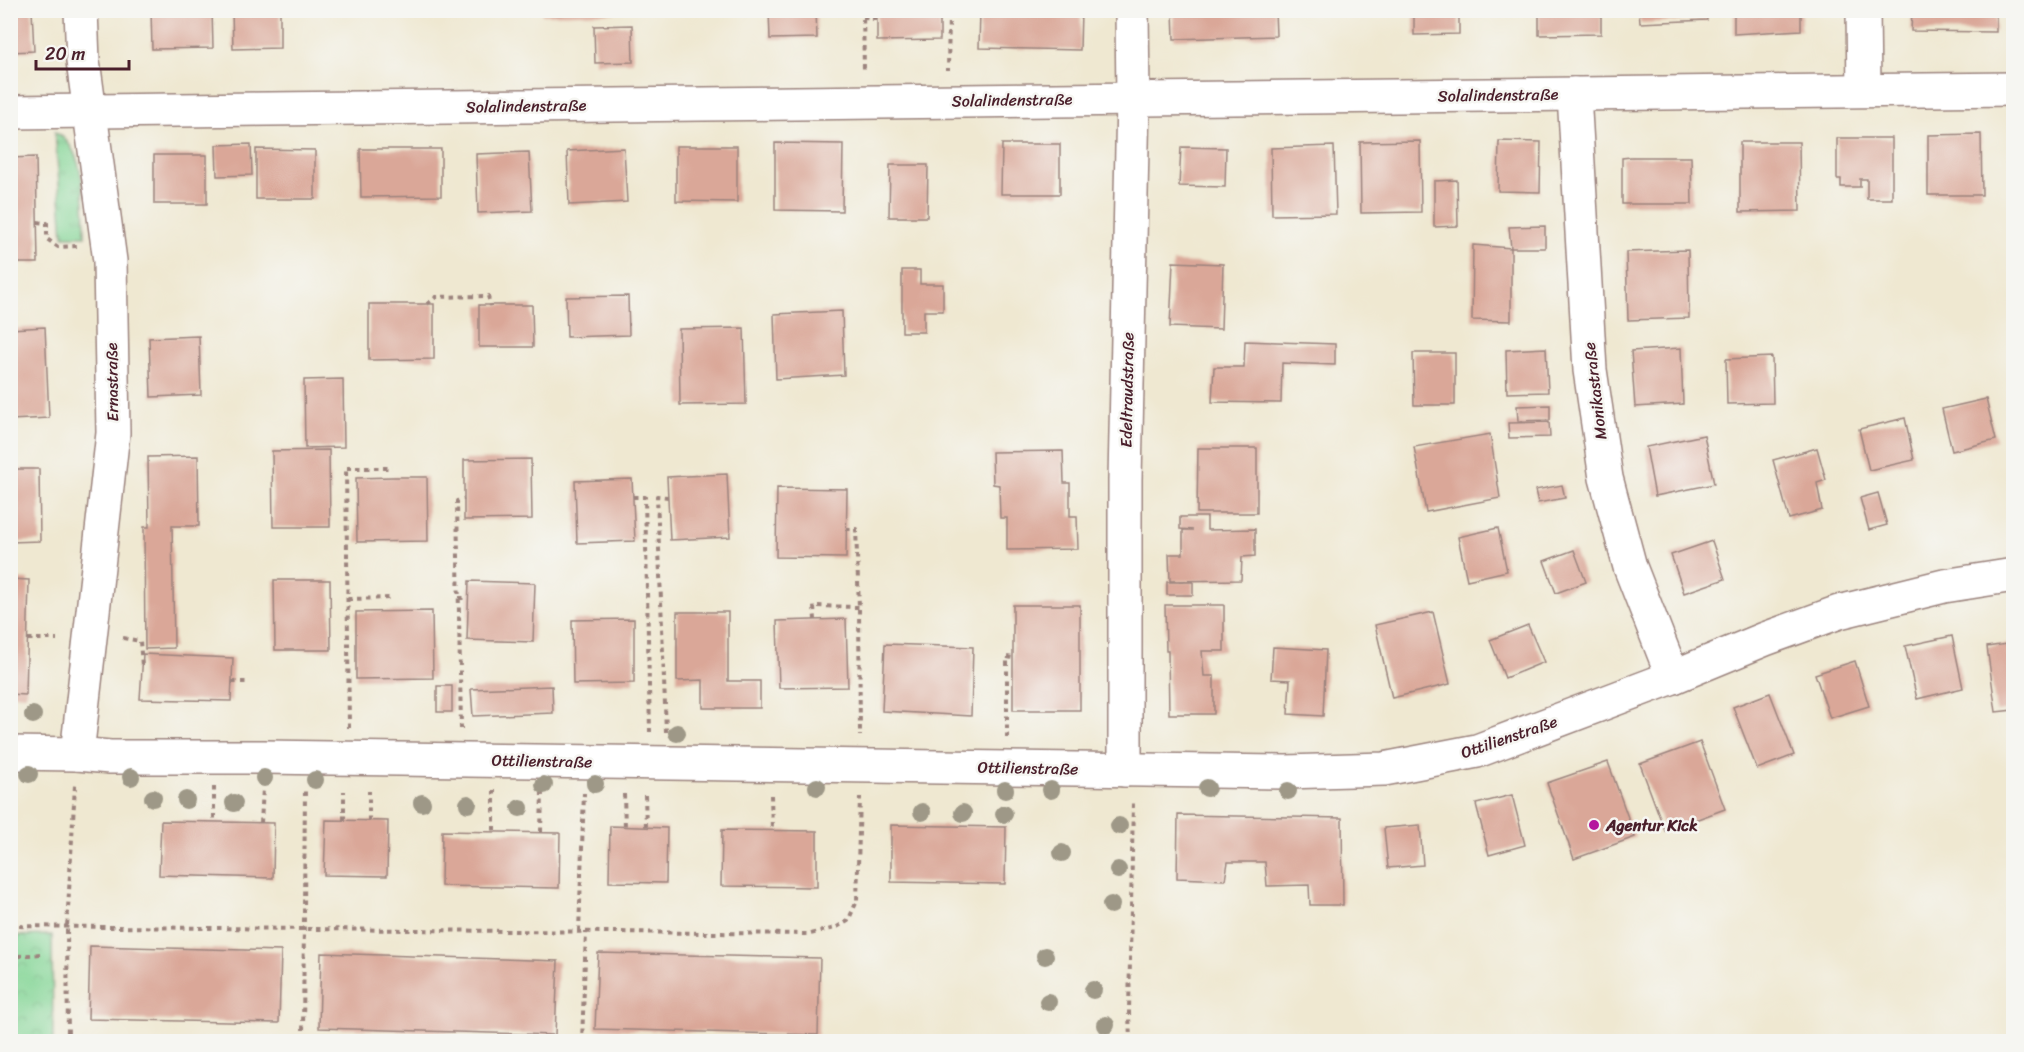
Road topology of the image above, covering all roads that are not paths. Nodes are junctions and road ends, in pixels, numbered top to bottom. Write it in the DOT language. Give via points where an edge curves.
graph roads {
  1 [pos="81,10"];
  2 [pos="1132,10"];
  3 [pos="1863,10"];
  4 [pos="2013,89"];
  5 [pos="1864,90"];
  6 [pos="1575,94"];
  7 [pos="1133,99"];
  8 [pos="89,111"];
  9 [pos="10,112"];
  10 [pos="2013,575"];
  11 [pos="1673,677"];
  12 [pos="10,753"];
  13 [pos="77,754"];
  14 [pos="1125,770"];
  1 -- 8 [label="street, Ernastraße"];
  2 -- 7 [label="street, Edeltraudstraße"];
  3 -- 5 [label="street"];
  4 -- 5 [label="street, Solalindenstraße"];
  5 -- 6 [label="street, Solalindenstraße"];
  6 -- 7 [label="street, Solalindenstraße"];
  6 -- 11 [label="street, Monikastraße" via="1590,370 1606,478 1630,567"];
  7 -- 8 [label="street, Solalindenstraße"];
  7 -- 14 [label="street, Edeltraudstraße" via="1125,480"];
  8 -- 9 [label="street, Solalindenstraße"];
  8 -- 13 [label="street, Ernastraße" via="110,261 113,434"];
  10 -- 11 [label="street, Ottilienstraße" via="1944,586 1839,612"];
  11 -- 14 [label="street, Ottilienstraße" via="1476,751 1384,769"];
  12 -- 13 [label="street, Ottilienstraße"];
  13 -- 14 [label="street, Ottilienstraße"];
}
